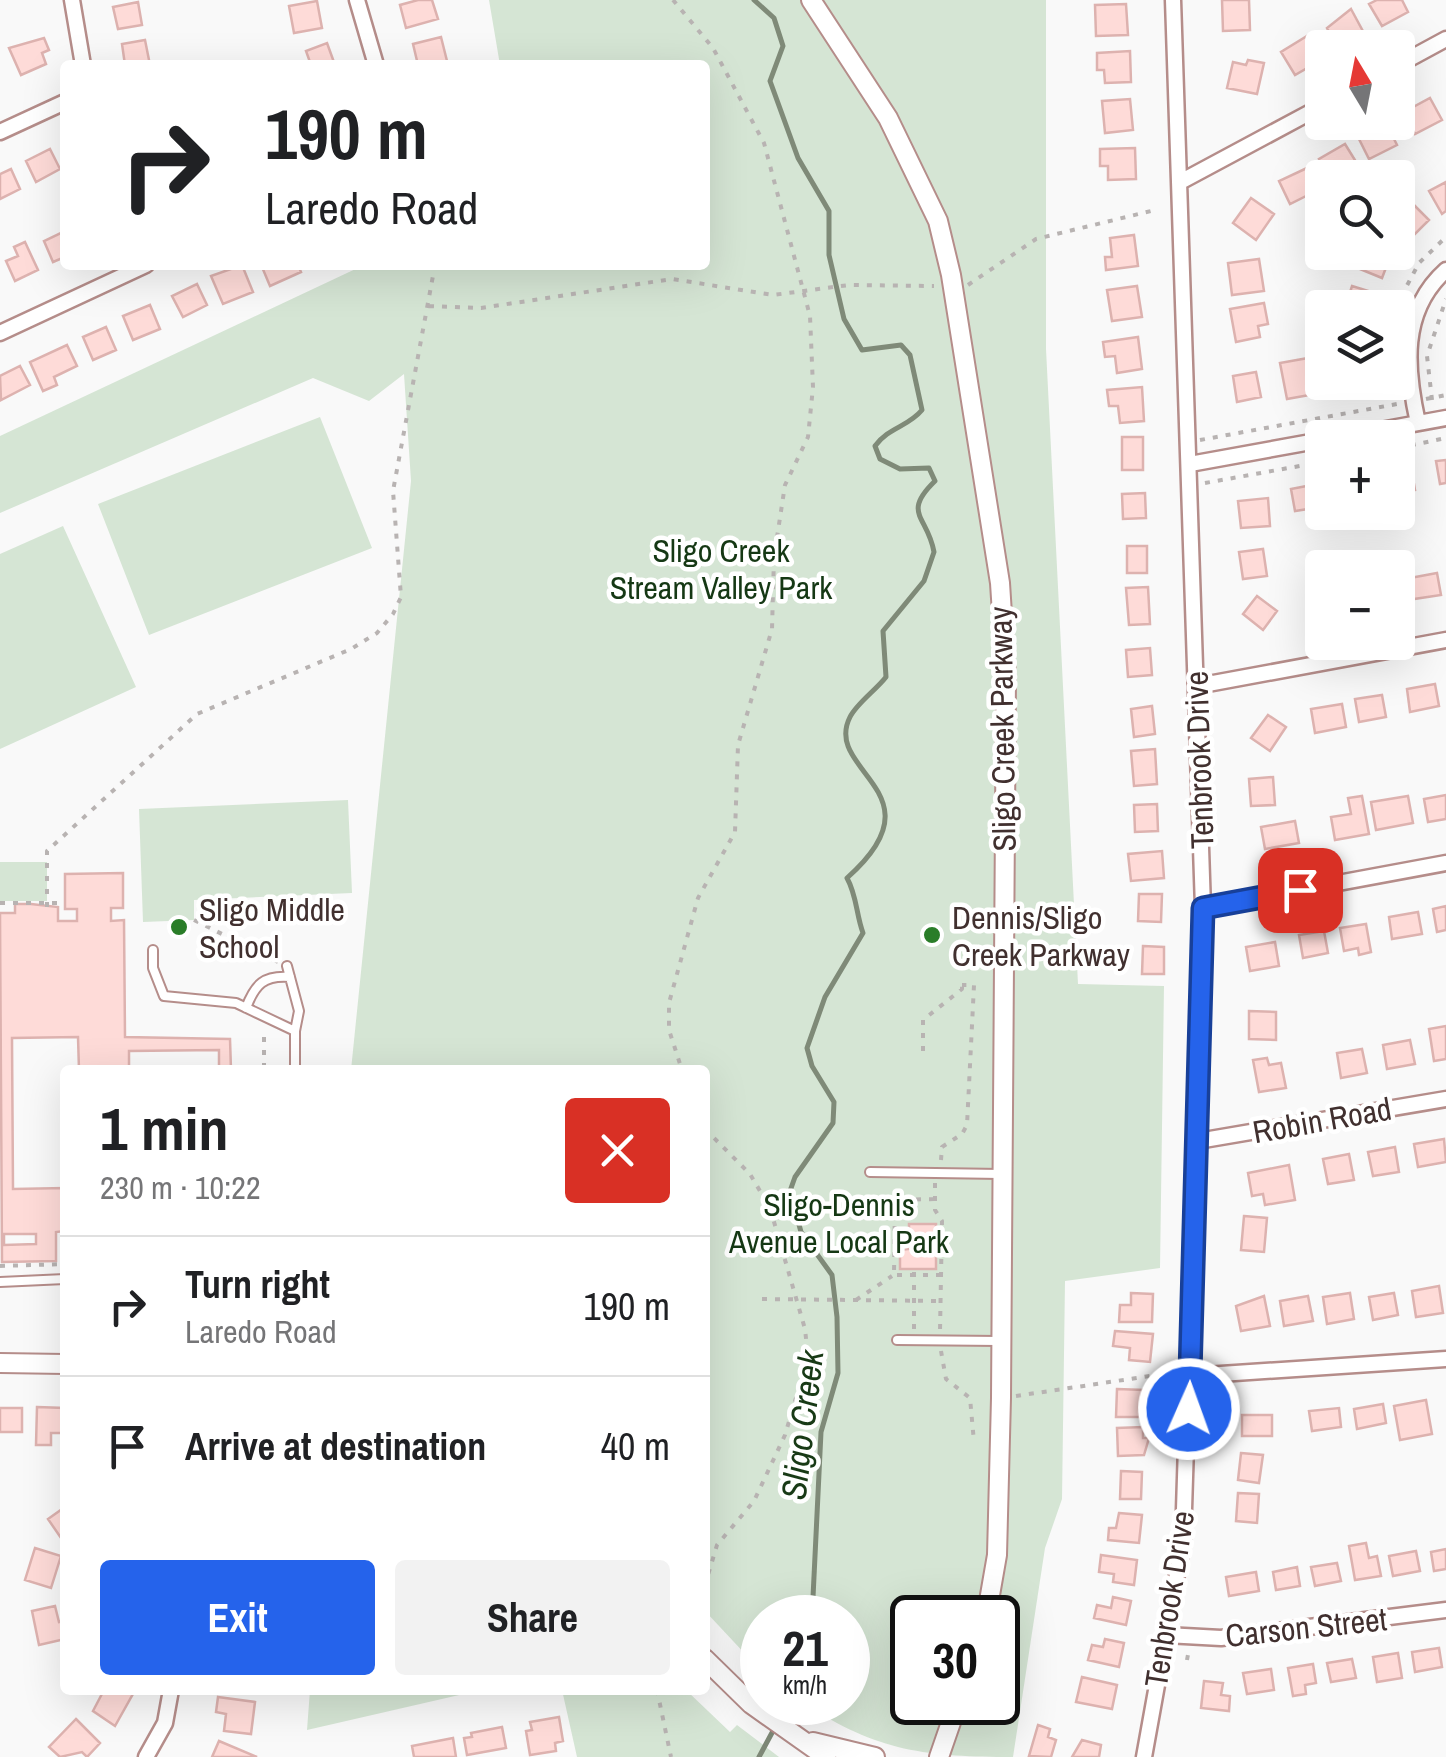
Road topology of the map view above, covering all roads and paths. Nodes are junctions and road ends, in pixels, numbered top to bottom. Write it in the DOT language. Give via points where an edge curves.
graph roads {
  1 [pos="72,0"];
  2 [pos="357,0"];
  3 [pos="673,0"];
  4 [pos="811,0"];
  5 [pos="1173,0"];
  6 [pos="1446,39"];
  7 [pos="1415,56"];
  8 [pos="82,60"];
  9 [pos="375,60"];
  10 [pos="60,104"];
  11 [pos="1305,115"];
  12 [pos="0,132"];
  13 [pos="1182,181"];
  14 [pos="1155,210"];
  15 [pos="1446,237"];
  16 [pos="124,270"];
  17 [pos="433,270"];
  18 [pos="1446,270"];
  19 [pos="943,286"];
  20 [pos="963,286"];
  21 [pos="1405,290"];
  22 [pos="805,292"];
  23 [pos="1446,299"];
  24 [pos="429,306"];
  25 [pos="0,332"];
  26 [pos="1446,395"];
  27 [pos="1432,398"];
  28 [pos="1389,400"];
  29 [pos="1414,401"];
  30 [pos="1390,406"];
  31 [pos="1441,418"];
  32 [pos="1393,420"];
  33 [pos="1418,423"];
  34 [pos="1415,424"];
  35 [pos="1446,438"];
  36 [pos="1189,442"];
  37 [pos="1305,443"];
  38 [pos="1415,444"];
  39 [pos="1190,464"];
  40 [pos="1305,465"];
  41 [pos="1191,486"];
  42 [pos="1446,640"];
  43 [pos="1197,686"];
  44 [pos="1446,863"];
  45 [pos="0,902"];
  46 [pos="65,903"];
  47 [pos="47,904"];
  48 [pos="1203,908"];
  49 [pos="194,920"];
  50 [pos="153,950"];
  51 [pos="288,972"];
  52 [pos="246,1008"];
  53 [pos="295,1031"];
  54 [pos="264,1037"];
  55 [pos="923,1051"];
  56 [pos="264,1065"];
  57 [pos="295,1065"];
  58 [pos="680,1065"];
  59 [pos="1446,1099"];
  60 [pos="710,1135"];
  61 [pos="1198,1142"];
  62 [pos="870,1172"];
  63 [pos="938,1173"];
  64 [pos="1001,1174"];
  65 [pos="934,1199"];
  66 [pos="60,1264"];
  67 [pos="0,1266"];
  68 [pos="914,1272"];
  69 [pos="894,1275"];
  70 [pos="941,1275"];
  71 [pos="60,1279"];
  72 [pos="0,1282"];
  73 [pos="762,1299"];
  74 [pos="796,1299"];
  75 [pos="856,1300"];
  76 [pos="914,1300"];
  77 [pos="941,1300"];
  78 [pos="897,1340"];
  79 [pos="914,1340"];
  80 [pos="940,1340"];
  81 [pos="999,1341"];
  82 [pos="1446,1359"];
  83 [pos="0,1364"];
  84 [pos="60,1364"];
  85 [pos="1170,1374"];
  86 [pos="1190,1376"];
  87 [pos="1000,1398"];
  88 [pos="974,1442"];
  89 [pos="710,1568"];
  90 [pos="990,1595"];
  91 [pos="1446,1610"];
  92 [pos="1166,1636"];
  93 [pos="710,1664"];
  94 [pos="170,1695"];
  95 [pos="658,1695"];
  96 [pos="950,1725"];
  97 [pos="798,1738"];
  98 [pos="146,1757"];
  99 [pos="671,1757"];
  100 [pos="826,1757"];
  101 [pos="875,1757"];
  102 [pos="938,1757"];
  103 [pos="1144,1757"];
  1 -- 8 [label="street"];
  2 -- 9 [label="street"];
  3 -- 22 [label="path" via="712,48 764,142"];
  4 -- 64 [label="street, Sligo Creek Parkway" via="924,186 955,304 1000,583 1006,676"];
  5 -- 13 [label="street, Tenbrook Drive"];
  6 -- 7 [label="street"];
  10 -- 12 [label="street"];
  11 -- 13 [label="street"];
  13 -- 36 [label="street, Tenbrook Drive"];
  14 -- 20 [label="path" via="1036,239"];
  15 -- 21 [label="path" via="1419,263"];
  16 -- 25 [label="street"];
  17 -- 24 [label="path"];
  18 -- 29 [label="street" via="1420,304 1408,344"];
  19 -- 22 [label="path" via="849,285"];
  22 -- 24 [label="path" via="773,294 672,279 481,308"];
  22 -- 58 [label="path" via="811,420 785,485 772,629 738,746 735,832 698,898 669,1003 668,1030"];
  23 -- 27 [label="path" via="1430,338"];
  24 -- 47 [label="path" via="393,491 400,597 392,614 351,649 197,714 47,851"];
  26 -- 27 [label="path"];
  27 -- 29 [label="path"];
  27 -- 31 [label="path"];
  28 -- 30 [label="path"];
  29 -- 30 [label="path"];
  29 -- 33 [label="street"];
  30 -- 32 [label="path"];
  30 -- 36 [label="path"];
  31 -- 33 [label="street"];
  33 -- 34 [label="street"];
  35 -- 38 [label="path"];
  36 -- 39 [label="street, Tenbrook Drive"];
  37 -- 39 [label="street"];
  39 -- 41 [label="street, Tenbrook Drive"];
  40 -- 41 [label="path"];
  41 -- 43 [label="street, Tenbrook Drive"];
  42 -- 43 [label="street"];
  43 -- 48 [label="street, Tenbrook Drive"];
  44 -- 48 [label="street"];
  45 -- 47 [label="path"];
  46 -- 47 [label="path"];
  48 -- 61 [label="street, Tenbrook Drive"];
  49 -- 51 [label="path"];
  50 -- 52 [label="lane" via="164,996"];
  51 -- 52 [label="lane" via="254,986"];
  51 -- 53 [label="lane" via="299,1011"];
  52 -- 53 [label="lane"];
  53 -- 57 [label="lane"];
  54 -- 56 [label="path"];
  55 -- 63 [label="path" via="923,1020 962,984 974,985 968,1125 942,1147"];
  59 -- 61 [label="street, Robin Road"];
  60 -- 74 [label="path" via="761,1191"];
  61 -- 86 [label="street, Tenbrook Drive"];
  62 -- 63 [label="lane"];
  63 -- 64 [label="lane"];
  63 -- 65 [label="path"];
  64 -- 81 [label="street, Sligo Creek Parkway"];
  65 -- 69 [label="path" via="895,1200"];
  65 -- 70 [label="path" via="942,1221"];
  66 -- 67 [label="path"];
  68 -- 69 [label="path"];
  68 -- 70 [label="path"];
  68 -- 76 [label="path"];
  69 -- 75 [label="path"];
  70 -- 77 [label="path"];
  71 -- 72 [label="lane"];
  73 -- 74 [label="path"];
  74 -- 75 [label="path"];
  74 -- 89 [label="path" via="808,1344 798,1399 754,1502 717,1545"];
  75 -- 76 [label="path"];
  76 -- 77 [label="path"];
  76 -- 79 [label="path"];
  77 -- 80 [label="path"];
  78 -- 79 [label="lane"];
  79 -- 80 [label="lane"];
  80 -- 81 [label="lane"];
  80 -- 88 [label="path" via="946,1379 970,1398"];
  81 -- 87 [label="street, Sligo Creek Parkway"];
  82 -- 86 [label="street"];
  83 -- 84 [label="street"];
  85 -- 87 [label="path"];
  86 -- 92 [label="street, Tenbrook Drive" via="1182,1541"];
  87 -- 90 [label="street, Sligo Creek Parkway"];
  91 -- 92 [label="street, Carson Street" via="1221,1638"];
  92 -- 103 [label="street, Tenbrook Drive"];
  93 -- 97 [label="street"];
  94 -- 98 [label="street" via="165,1723"];
  95 -- 99 [label="path"];
  96 -- 102 [label="street"];
  97 -- 100 [label="street"];
  97 -- 101 [label="street"];
}
